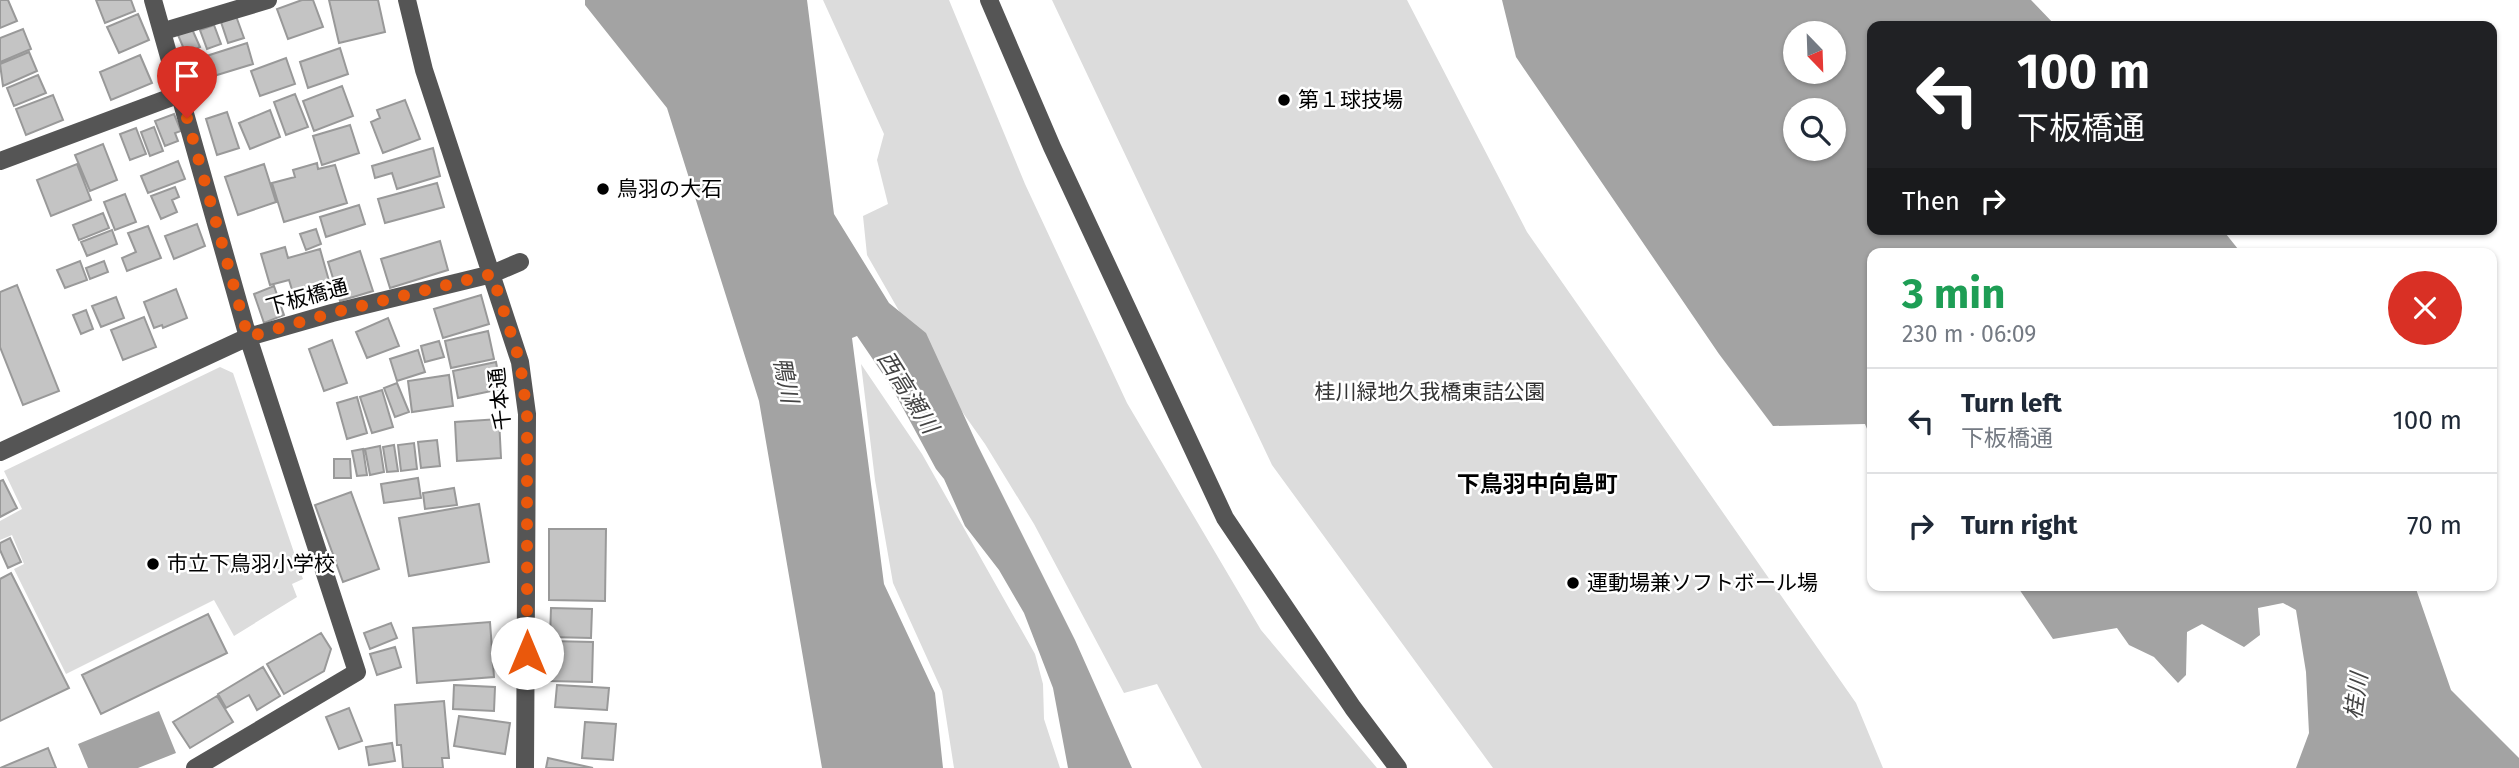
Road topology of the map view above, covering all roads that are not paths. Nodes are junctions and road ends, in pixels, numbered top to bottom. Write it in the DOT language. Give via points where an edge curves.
graph roads {
  1 [pos="153,0"];
  2 [pos="268,0"];
  3 [pos="407,0"];
  4 [pos="989,0"];
  5 [pos="164,31"];
  6 [pos="180,94"];
  7 [pos="0,161"];
  8 [pos="520,262"];
  9 [pos="492,274"];
  10 [pos="248,337"];
  11 [pos="0,452"];
  12 [pos="195,768"];
  13 [pos="525,768"];
  14 [pos="1398,768"];
  1 -- 5 [label="street"];
  2 -- 5 [label="street"];
  3 -- 9 [label="street, 千本通" via="424,70"];
  4 -- 14 [label="street" via="1052,147 1225,518"];
  5 -- 6 [label="street"];
  6 -- 7 [label="street"];
  6 -- 10 [label="street"];
  8 -- 9 [label="street, 下板橋通"];
  9 -- 10 [label="street, 下板橋通"];
  9 -- 13 [label="street, 千本通" via="520,362 527,414"];
  10 -- 11 [label="street, 下板橋通"];
  10 -- 12 [label="street" via="357,672"];
}
